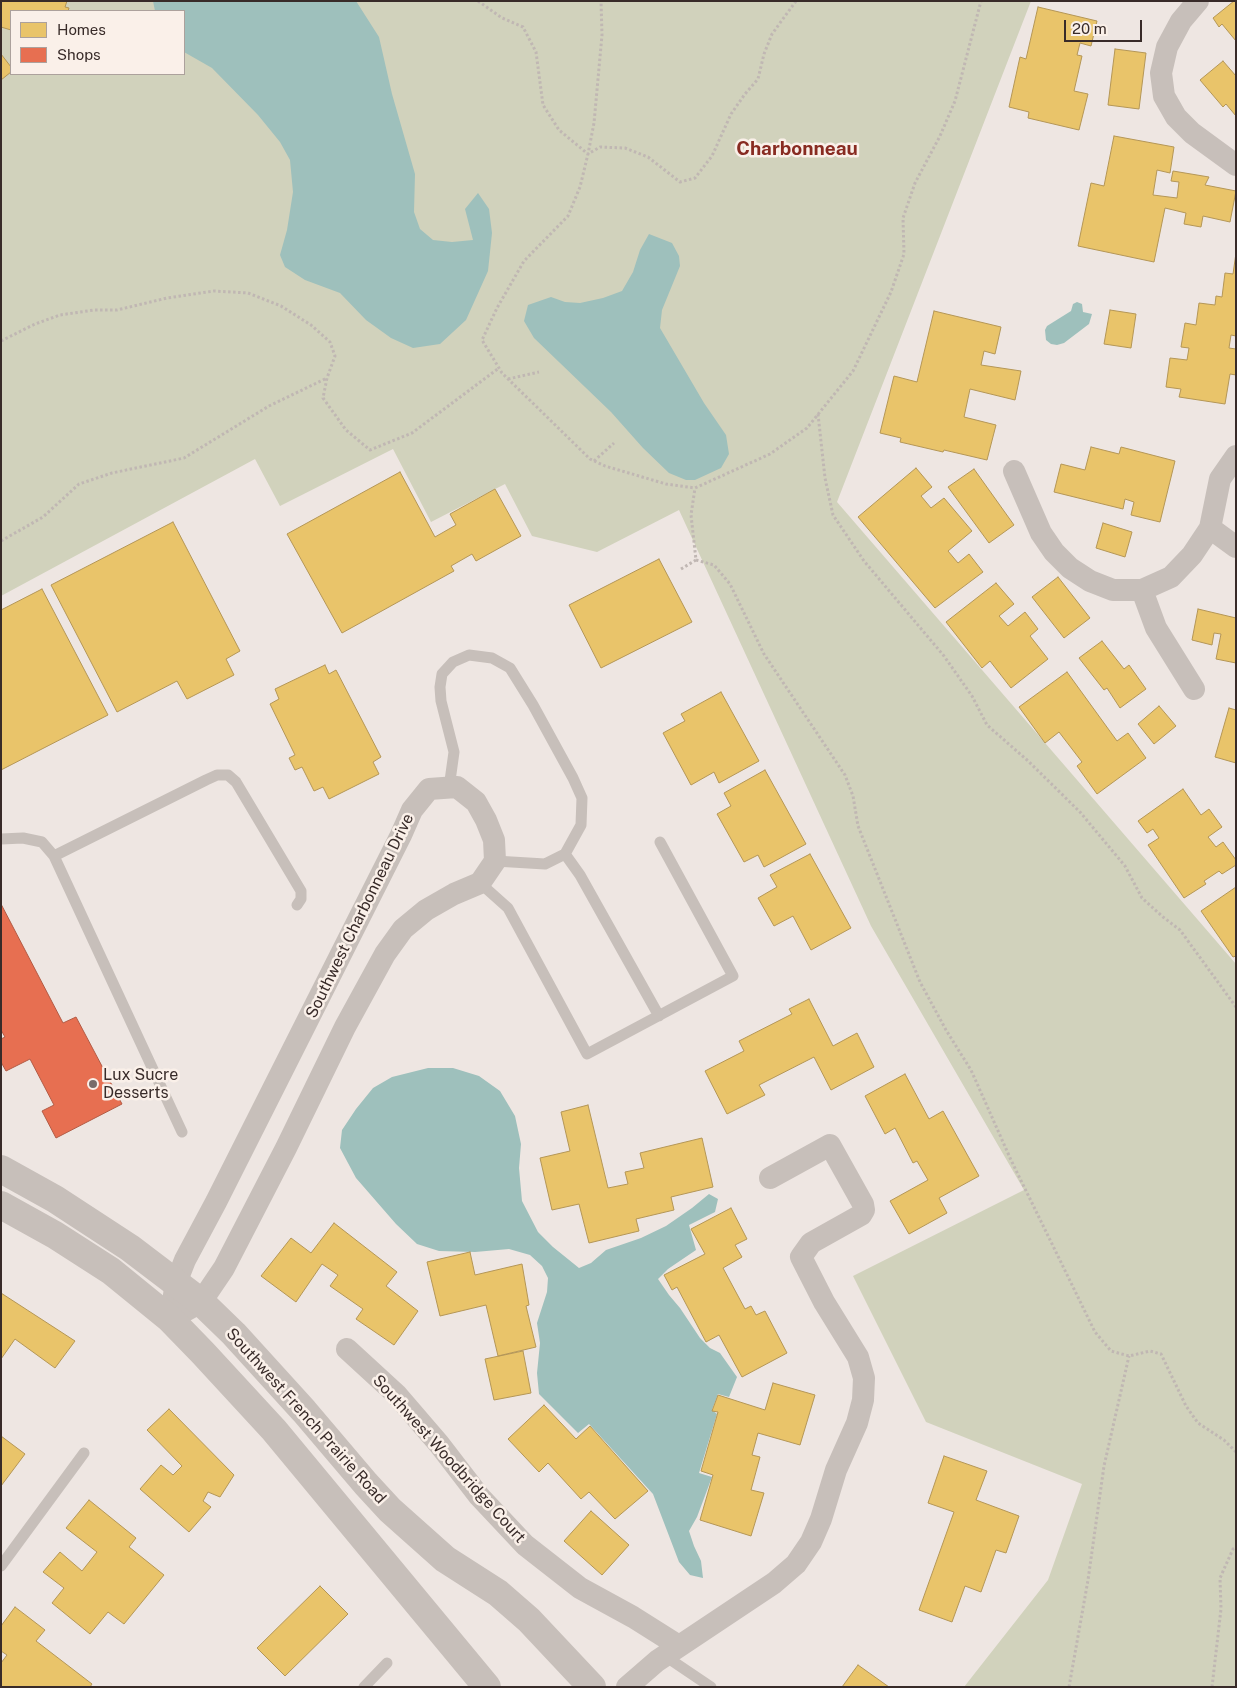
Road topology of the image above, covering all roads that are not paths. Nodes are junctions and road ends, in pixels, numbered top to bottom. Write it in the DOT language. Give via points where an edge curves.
graph roads {
  1 [pos="1198,1"];
  2 [pos="1236,165"];
  3 [pos="1236,456"];
  4 [pos="1014,471"];
  5 [pos="1210,528"];
  6 [pos="1236,547"];
  7 [pos="1142,590"];
  8 [pos="1194,689"];
  9 [pos="449,788"];
  10 [pos="1,839"];
  11 [pos="660,842"];
  12 [pos="565,854"];
  13 [pos="54,856"];
  14 [pos="495,861"];
  15 [pos="480,883"];
  16 [pos="297,905"];
  17 [pos="658,1016"];
  18 [pos="182,1132"];
  19 [pos="1,1168"];
  20 [pos="770,1178"];
  21 [pos="1,1206"];
  22 [pos="176,1283"];
  23 [pos="200,1302"];
  24 [pos="170,1319"];
  25 [pos="347,1350"];
  26 [pos="84,1453"];
  27 [pos="1,1566"];
  28 [pos="672,1651"];
  29 [pos="387,1663"];
  30 [pos="364,1687"];
  31 [pos="487,1687"];
  32 [pos="592,1687"];
  33 [pos="627,1687"];
  34 [pos="711,1687"];
  1 -- 2 [label="street" via="1181,21 1167,47 1161,73 1164,96 1176,117 1192,133"];
  3 -- 5 [label="street" via="1220,479"];
  4 -- 7 [label="street" via="1041,533 1070,568 1113,590"];
  5 -- 6 [label="street"];
  5 -- 7 [label="street" via="1192,555 1171,577"];
  7 -- 8 [label="street" via="1156,628"];
  9 -- 12 [label="lane" via="454,752 441,701 442,674 454,662 469,655 492,658 510,668 582,798 581,825"];
  9 -- 14 [label="street" via="457,787 476,802 494,840"];
  9 -- 22 [label="street, Southwest Charbonneau Drive" via="429,789 412,810"];
  10 -- 13 [label="lane" via="22,838 42,842"];
  11 -- 17 [label="lane" via="734,976"];
  12 -- 14 [label="lane" via="545,864"];
  12 -- 17 [label="lane" via="580,875"];
  13 -- 16 [label="lane" via="206,780 228,775 236,782 301,891"];
  13 -- 18 [label="lane"];
  14 -- 15 [label="street"];
  15 -- 17 [label="lane" via="508,908 586,1054"];
  15 -- 23 [label="street" via="426,910 403,929 385,954 224,1268"];
  19 -- 22 [label="street, Southwest French Prairie Road" via="72,1209"];
  20 -- 28 [label="street" via="830,1145 863,1204 861,1215 812,1243 801,1257 858,1357 864,1378 863,1400 821,1519 796,1564 774,1583"];
  21 -- 24 [label="street, Southwest French Prairie Road" via="55,1235 111,1271"];
  22 -- 23 [label="street, Southwest French Prairie Road"];
  22 -- 24 [label="street, Southwest Charbonneau Drive"];
  23 -- 24 [label="street"];
  23 -- 32 [label="street, Southwest French Prairie Road" via="240,1341 390,1510 445,1560 498,1593 529,1620"];
  24 -- 31 [label="street, Southwest French Prairie Road" via="274,1430"];
  25 -- 28 [label="street, Southwest Woodbridge Court" via="396,1394 479,1496 525,1545 580,1588 633,1617"];
  26 -- 27 [label="lane"];
  28 -- 33 [label="street"];
  28 -- 34 [label="lane"];
  29 -- 30 [label="lane"];
}
